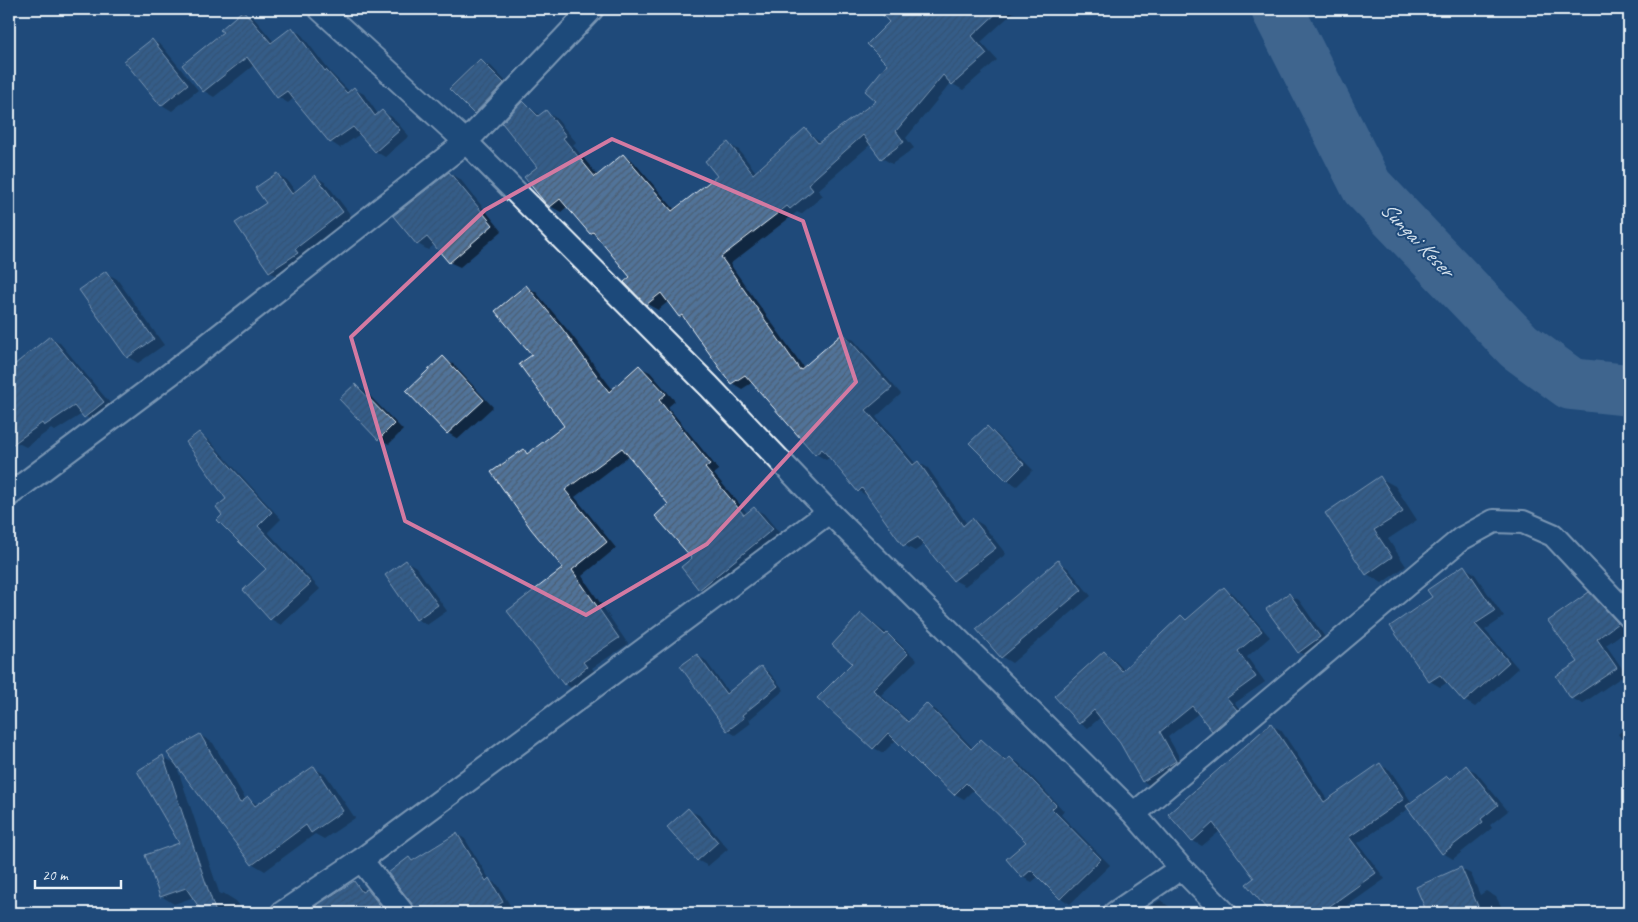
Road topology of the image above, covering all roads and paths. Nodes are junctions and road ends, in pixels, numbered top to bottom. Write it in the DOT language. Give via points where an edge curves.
graph roads {
  1 [pos="320,9"];
  2 [pos="592,9"];
  3 [pos="466,142"];
  4 [pos="9,495"];
  5 [pos="829,512"];
  6 [pos="1629,616"];
  7 [pos="1134,814"];
  8 [pos="361,860"];
  9 [pos="1181,868"];
  10 [pos="282,913"];
  11 [pos="403,913"];
  12 [pos="1115,913"];
  13 [pos="1225,913"];
  1 -- 3 [label="street"];
  2 -- 3 [label="street"];
  3 -- 4 [label="street" via="173,372"];
  3 -- 5 [label="street" via="709,386"];
  5 -- 7 [label="street"];
  5 -- 8 [label="street"];
  6 -- 7 [label="street" via="1554,535 1523,522 1494,521 1461,539"];
  7 -- 9 [label="street"];
  8 -- 10 [label="street"];
  8 -- 11 [label="street"];
  9 -- 12 [label="street"];
  9 -- 13 [label="street"];
}
